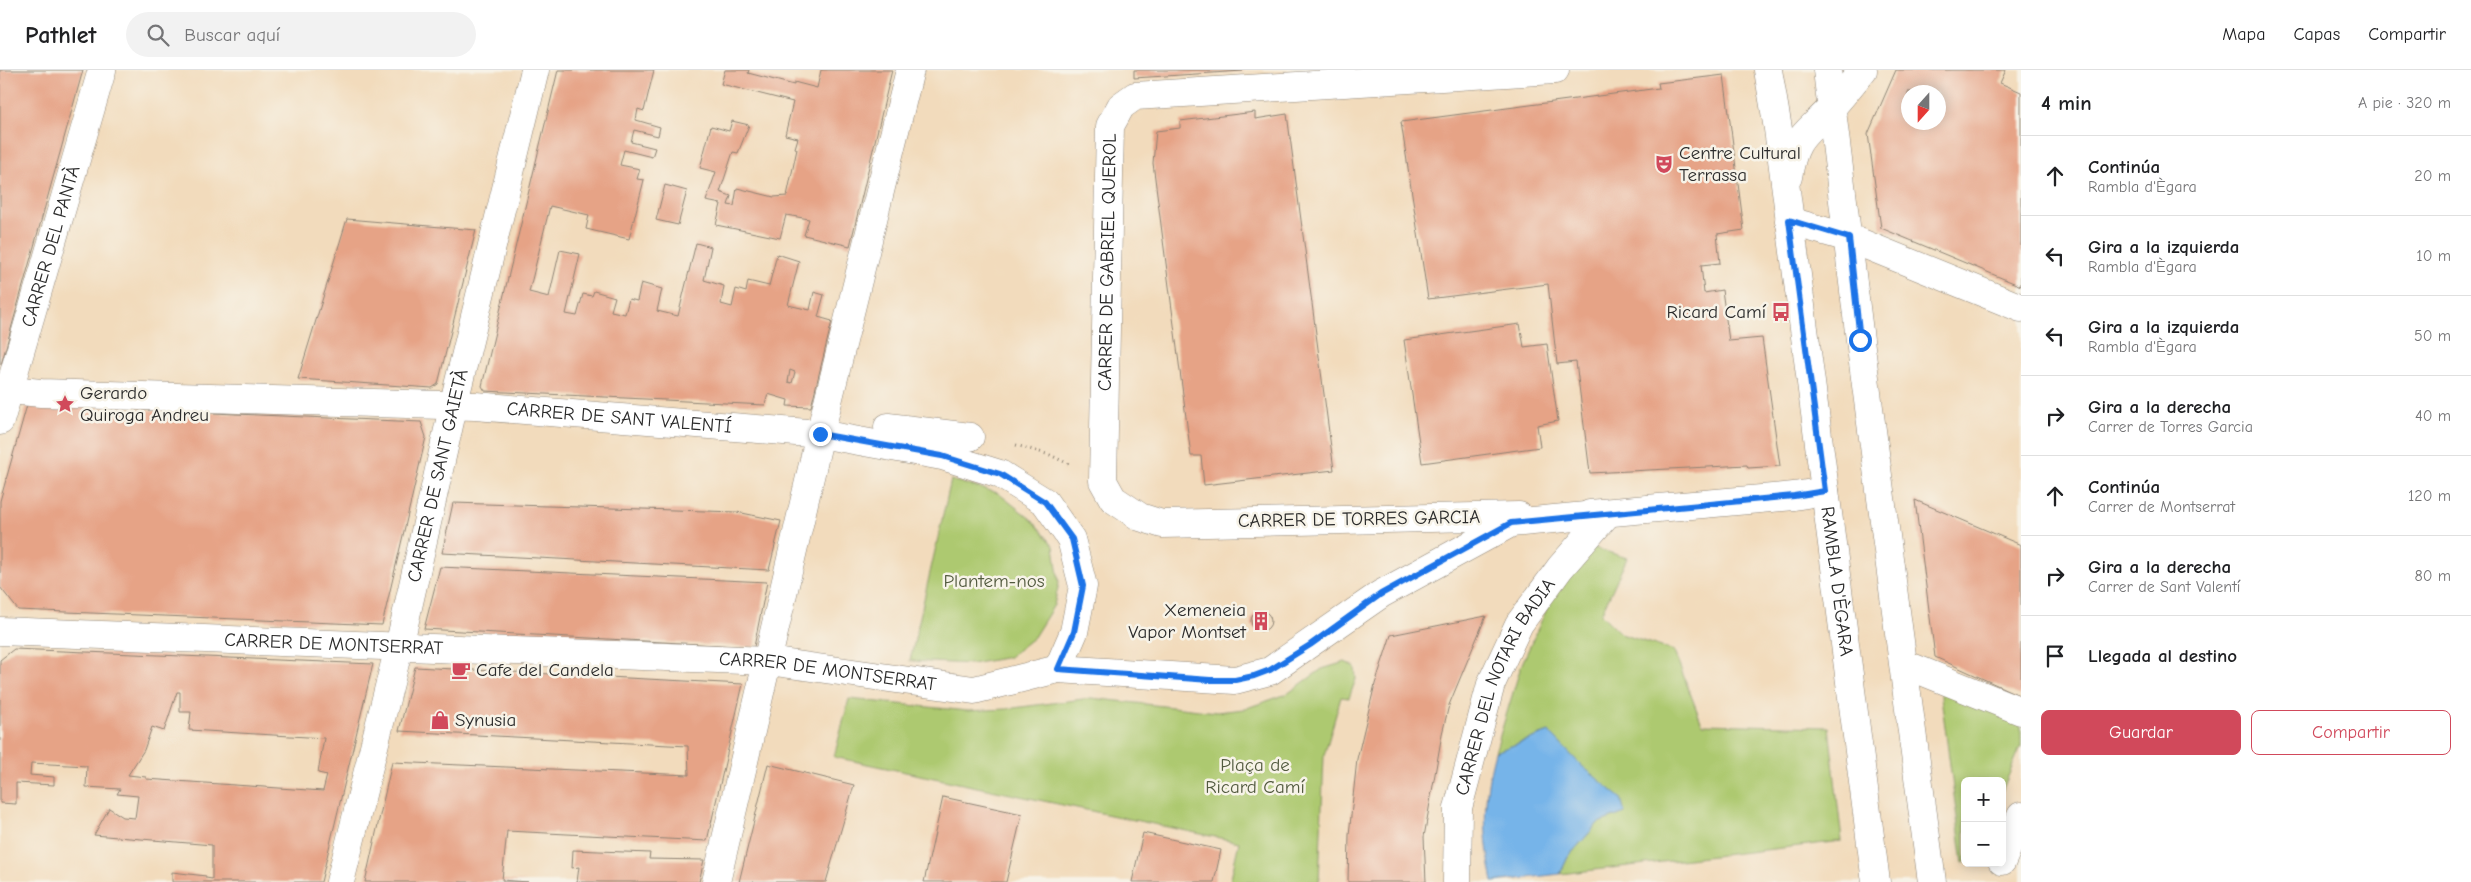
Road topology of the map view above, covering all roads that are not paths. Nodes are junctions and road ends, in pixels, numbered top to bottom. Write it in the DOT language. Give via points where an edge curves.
graph roads {
  1 [pos="102,70"];
  2 [pos="535,70"];
  3 [pos="910,70"];
  4 [pos="1555,70"];
  5 [pos="1768,70"];
  6 [pos="1827,70"];
  7 [pos="1863,70"];
  8 [pos="1832,108"];
  9 [pos="1786,190"];
  10 [pos="1789,220"];
  11 [pos="1849,238"];
  12 [pos="2021,308"];
  13 [pos="5,390"];
  14 [pos="454,405"];
  15 [pos="0,421"];
  16 [pos="888,427"];
  17 [pos="820,434"];
  18 [pos="970,438"];
  19 [pos="1825,491"];
  20 [pos="1607,514"];
  21 [pos="1162,524"];
  22 [pos="0,631"];
  23 [pos="399,647"];
  24 [pos="768,661"];
  25 [pos="1904,664"];
  26 [pos="1058,669"];
  27 [pos="2021,711"];
  28 [pos="2021,816"];
  29 [pos="2006,852"];
  30 [pos="1999,867"];
  31 [pos="340,882"];
  32 [pos="716,882"];
  33 [pos="1457,882"];
  34 [pos="1876,882"];
  35 [pos="1932,882"];
  36 [pos="1991,882"];
  1 -- 13 [label="street, CARRER DEL PANTÀ"];
  2 -- 14 [label="street, CARRER DE SANT GAIETÀ"];
  3 -- 17 [label="street"];
  4 -- 21 [label="street, CARRER DE GABRIEL QUEROL" via="1136,96 1122,106 1110,126 1104,481 1113,499 1140,518"];
  5 -- 9 [label="street, RAMBLA D'ÈGARA"];
  6 -- 8 [label="street"];
  7 -- 8 [label="street"];
  8 -- 9 [label="street" via="1802,135 1792,155"];
  8 -- 11 [label="street"];
  9 -- 10 [label="street, RAMBLA D'ÈGARA"];
  10 -- 11 [label="street"];
  10 -- 19 [label="street, RAMBLA D'ÈGARA"];
  11 -- 12 [label="street"];
  11 -- 25 [label="street"];
  13 -- 14 [label="street, CARRER DE SANT VALENTÍ"];
  13 -- 15 [label="street, CARRER DEL PANTÀ"];
  14 -- 17 [label="street, CARRER DE SANT VALENTÍ"];
  14 -- 23 [label="street, CARRER DE SANT GAIETÀ"];
  16 -- 18 [label="street"];
  17 -- 24 [label="street"];
  17 -- 26 [label="street, CARRER DE SANT VALENTÍ" via="951,459 1000,474 1045,502 1072,539 1083,586 1074,632"];
  19 -- 20 [label="street, CARRER DE TORRES GARCIA"];
  19 -- 34 [label="street, RAMBLA D'ÈGARA"];
  20 -- 21 [label="street, CARRER DE TORRES GARCIA"];
  20 -- 26 [label="street, CARRER DE MONTSERRAT" via="1511,523 1381,594 1302,650 1254,676 1210,680"];
  20 -- 33 [label="street, CARRER DEL NOTARI BADIA" via="1560,568 1520,624 1491,684 1458,808"];
  22 -- 23 [label="street, CARRER DE MONTSERRAT"];
  23 -- 24 [label="street, CARRER DE MONTSERRAT"];
  23 -- 31 [label="street, CARRER DE SANT GAIETÀ"];
  24 -- 26 [label="street, CARRER DE MONTSERRAT" via="974,690"];
  24 -- 32 [label="street"];
  25 -- 27 [label="street"];
  25 -- 35 [label="street"];
  28 -- 29 [label="street"];
  30 -- 36 [label="street"];
}
